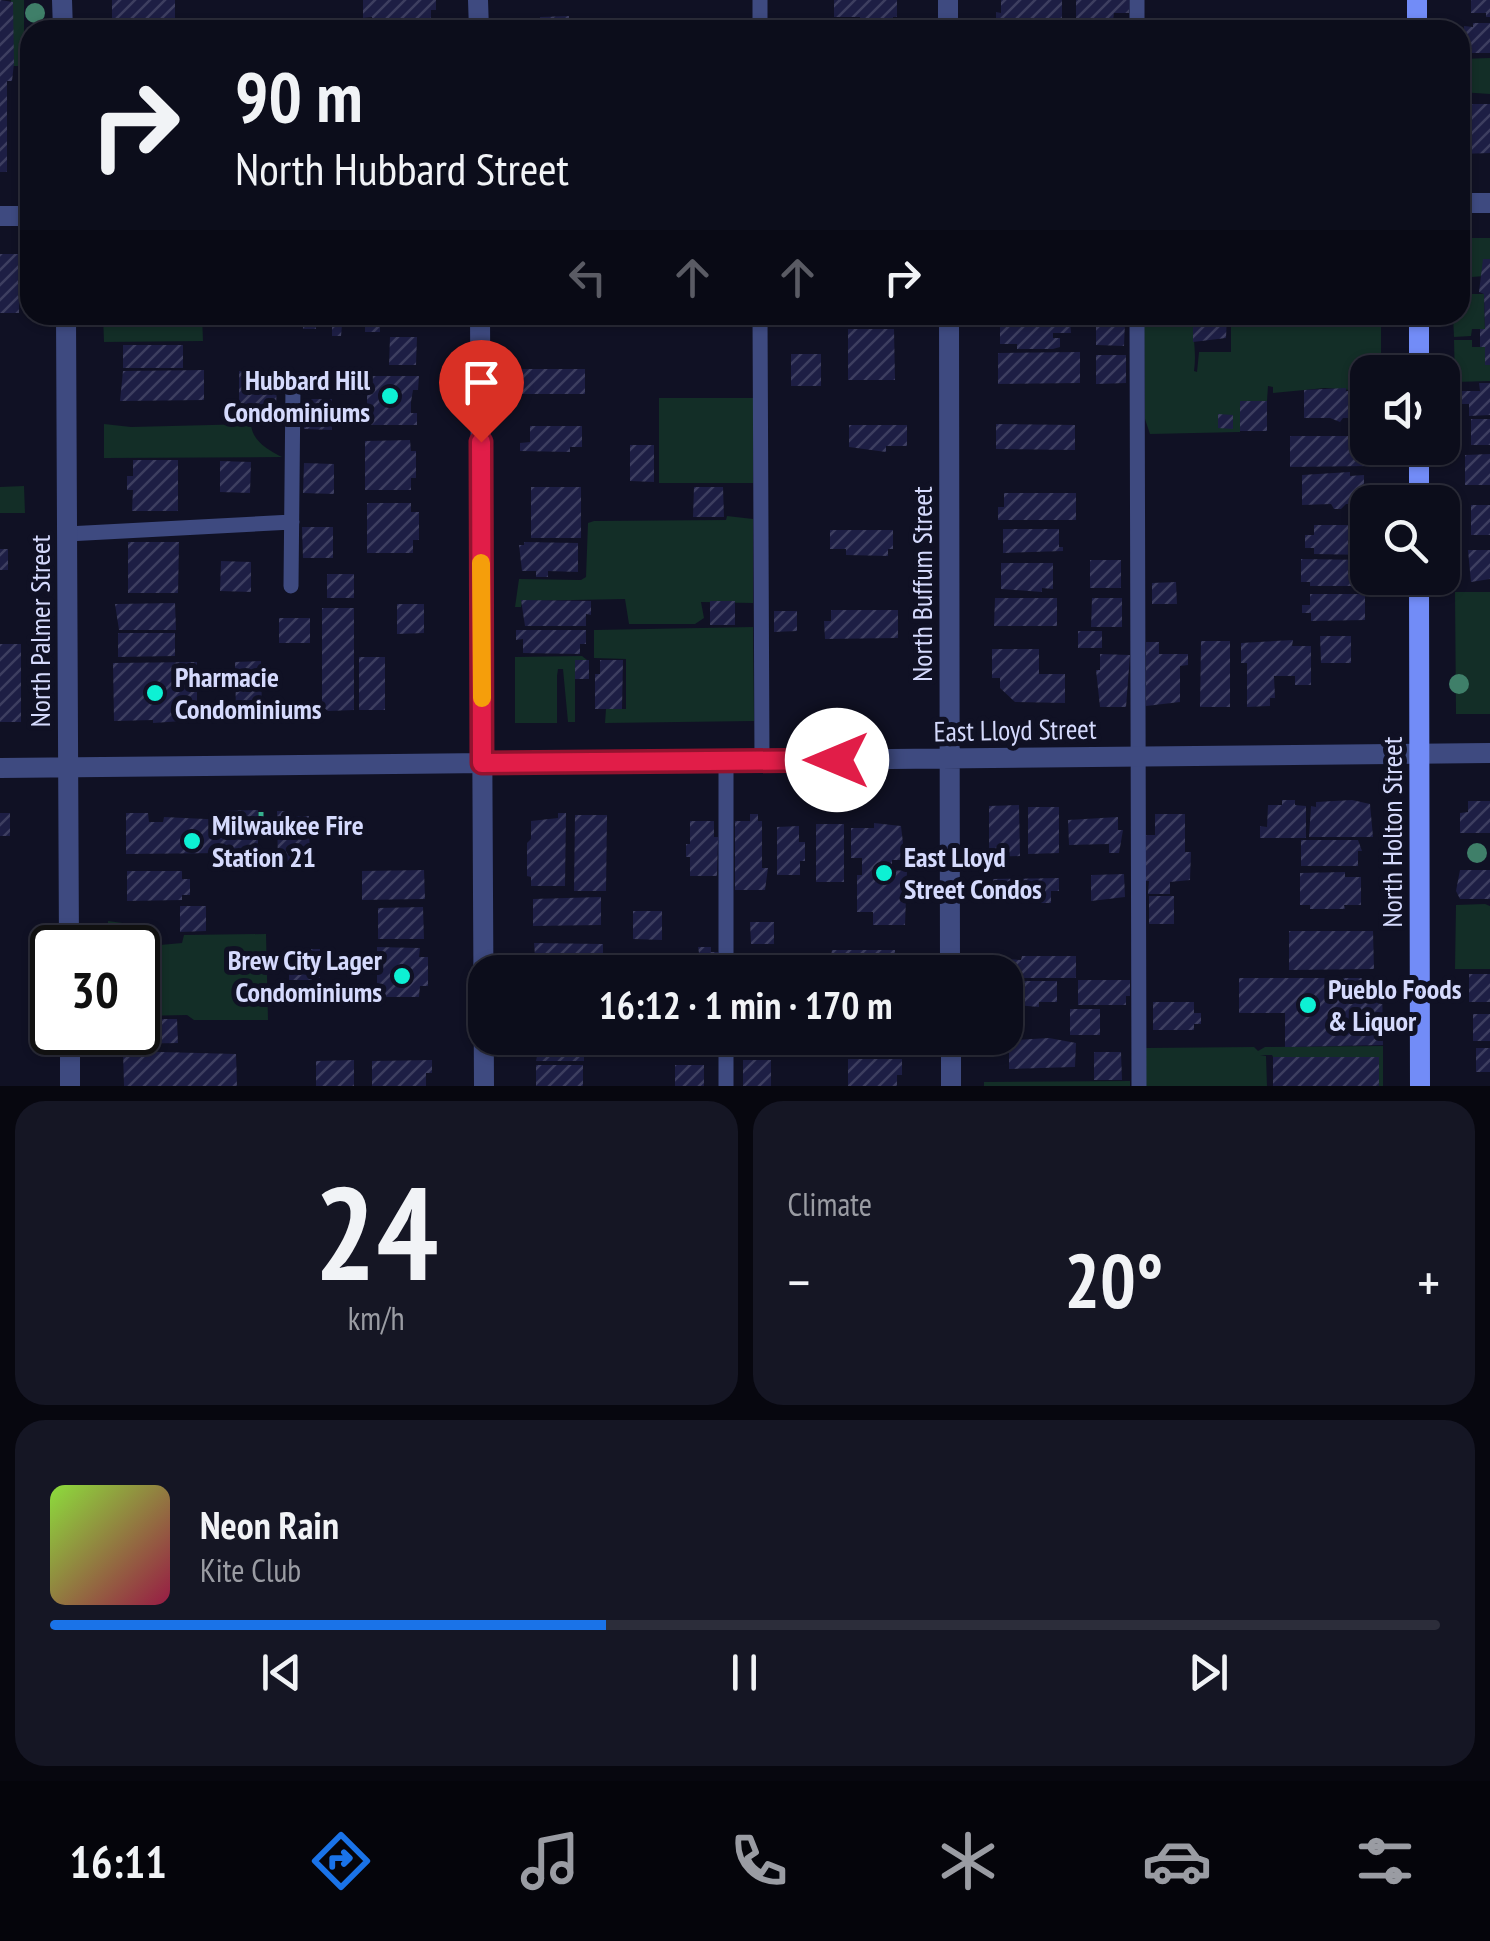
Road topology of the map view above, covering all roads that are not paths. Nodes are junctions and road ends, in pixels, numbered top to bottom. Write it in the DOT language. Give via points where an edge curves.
graph roads {
  1 [pos="66,325"];
  2 [pos="480,325"];
  3 [pos="760,325"];
  4 [pos="948,325"];
  5 [pos="1137,325"];
  6 [pos="1418,325"];
  7 [pos="1419,355"];
  8 [pos="293,385"];
  9 [pos="292,522"];
  10 [pos="68,534"];
  11 [pos="291,586"];
  12 [pos="1419,595"];
  13 [pos="1490,752"];
  14 [pos="1419,753"];
  15 [pos="1138,756"];
  16 [pos="950,758"];
  17 [pos="762,760"];
  18 [pos="726,761"];
  19 [pos="482,763"];
  20 [pos="0,768"];
  21 [pos="68,768"];
  22 [pos="69,925"];
  23 [pos="726,955"];
  24 [pos="950,955"];
  25 [pos="70,1055"];
  26 [pos="726,1055"];
  27 [pos="951,1055"];
  28 [pos="70,1086"];
  29 [pos="484,1086"];
  30 [pos="726,1086"];
  31 [pos="950,1086"];
  32 [pos="1139,1086"];
  33 [pos="1420,1086"];
  1 -- 10 [label="street, North Palmer Street"];
  2 -- 19 [label="street"];
  3 -- 17 [label="lane"];
  4 -- 16 [label="street, North Buffum Street"];
  5 -- 15 [label="lane"];
  6 -- 7 [label="main road"];
  8 -- 9 [label="lane"];
  9 -- 10 [label="lane"];
  9 -- 11 [label="lane"];
  10 -- 21 [label="street, North Palmer Street"];
  12 -- 14 [label="main road, North Holton Street"];
  13 -- 14 [label="street, East Lloyd Street"];
  14 -- 15 [label="street, East Lloyd Street"];
  14 -- 33 [label="main road, North Holton Street"];
  15 -- 16 [label="street, East Lloyd Street"];
  15 -- 32 [label="lane"];
  16 -- 17 [label="street, East Lloyd Street"];
  16 -- 24 [label="street, North Buffum Street"];
  17 -- 18 [label="street, East Lloyd Street"];
  18 -- 19 [label="street, East Lloyd Street"];
  18 -- 23 [label="lane"];
  19 -- 21 [label="street, East Lloyd Street"];
  19 -- 29 [label="street"];
  20 -- 21 [label="street, East Lloyd Street"];
  21 -- 22 [label="street, North Palmer Street"];
  25 -- 28 [label="street"];
  26 -- 30 [label="lane"];
  27 -- 31 [label="street"];
}
